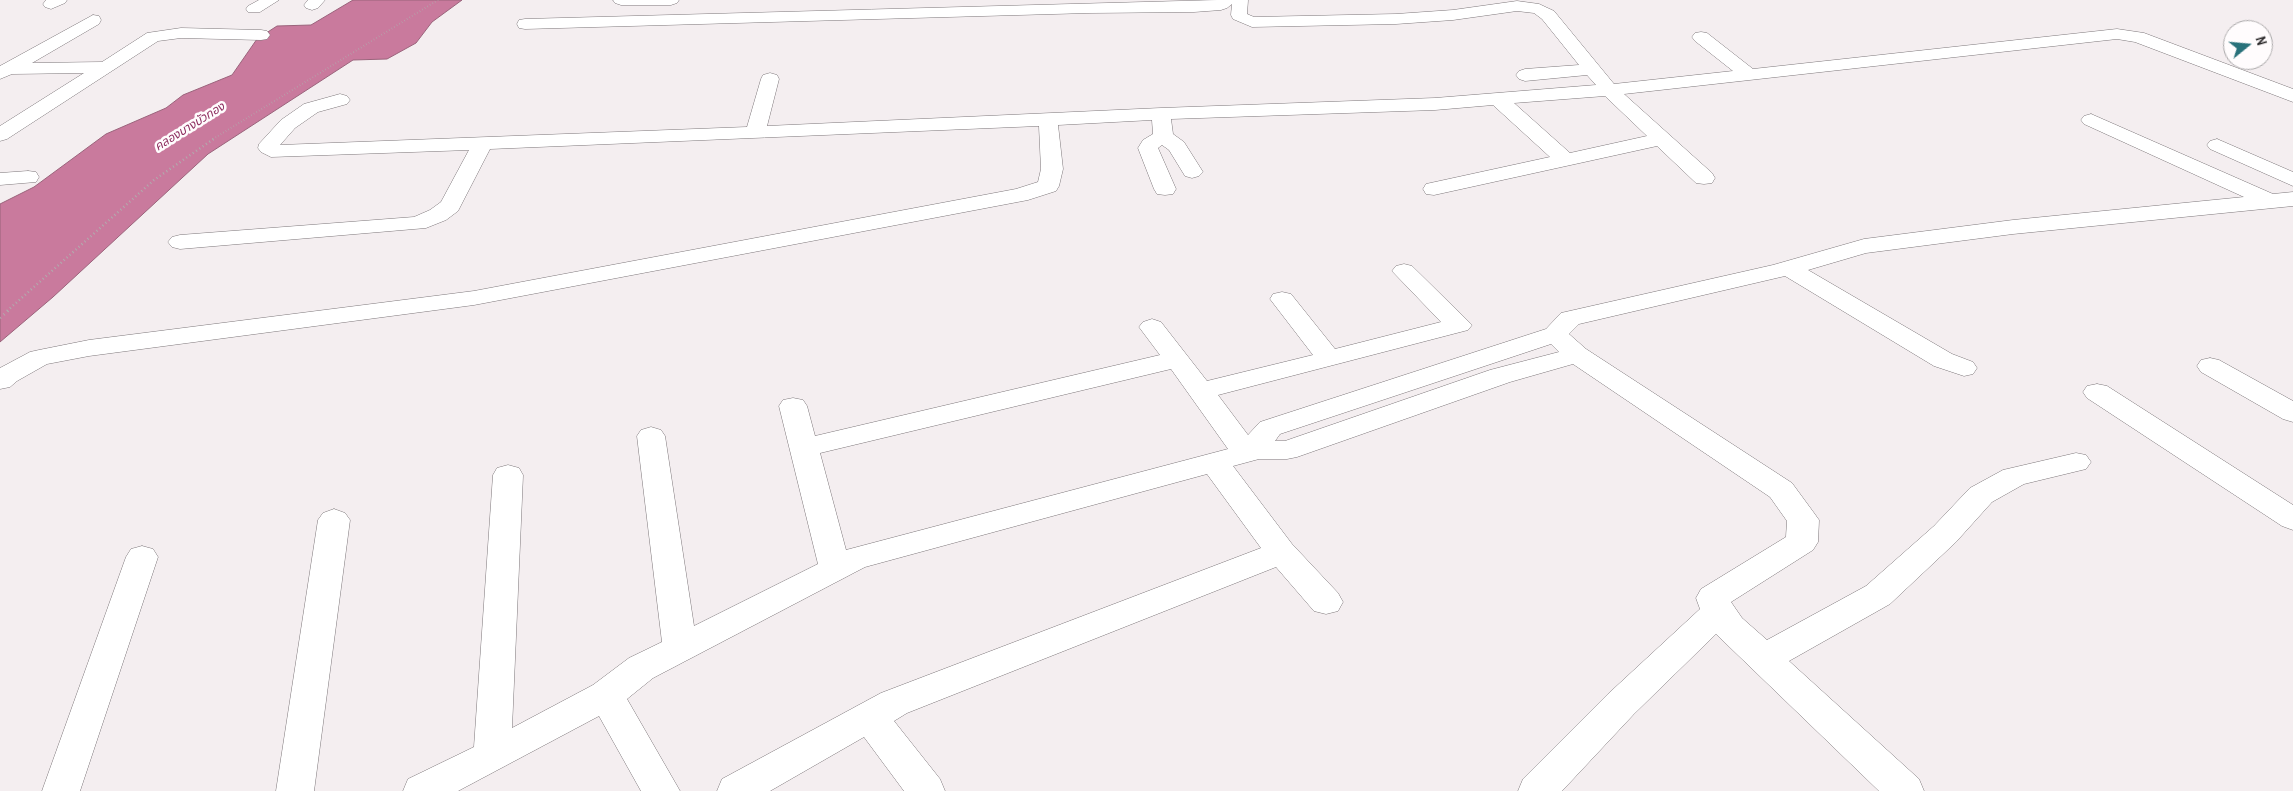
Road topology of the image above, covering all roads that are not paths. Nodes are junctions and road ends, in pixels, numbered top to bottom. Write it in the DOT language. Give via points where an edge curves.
graph roads {
  1 [pos="271,0"];
  2 [pos="621,0"];
  3 [pos="671,0"];
  4 [pos="1226,0"];
  5 [pos="1240,0"];
  6 [pos="254,9"];
  7 [pos="92,20"];
  8 [pos="525,24"];
  9 [pos="261,35"];
  10 [pos="1700,37"];
  11 [pos="104,67"];
  12 [pos="1590,69"];
  13 [pos="4,72"];
  14 [pos="1748,74"];
  15 [pos="1525,75"];
  16 [pos="770,79"];
  17 [pos="1609,90"];
  18 [pos="2293,96"];
  19 [pos="1498,99"];
  20 [pos="340,100"];
  21 [pos="1161,114"];
  22 [pos="1048,120"];
  23 [pos="2091,120"];
  24 [pos="5,128"];
  25 [pos="755,133"];
  26 [pos="1163,137"];
  27 [pos="1660,139"];
  28 [pos="484,142"];
  29 [pos="2217,145"];
  30 [pos="1566,160"];
  31 [pos="1192,172"];
  32 [pos="28,177"];
  33 [pos="1704,178"];
  34 [pos="0,179"];
  35 [pos="2293,180"];
  36 [pos="1165,189"];
  37 [pos="1434,189"];
  38 [pos="2282,200"];
  39 [pos="180,242"];
  40 [pos="1788,268"];
  41 [pos="1404,272"];
  42 [pos="1282,299"];
  43 [pos="1152,328"];
  44 [pos="1555,334"];
  45 [pos="1577,355"];
  46 [pos="1329,358"];
  47 [pos="1177,359"];
  48 [pos="1464,363"];
  49 [pos="2210,366"];
  50 [pos="1964,368"];
  51 [pos="1488,380"];
  52 [pos="0,381"];
  53 [pos="1202,391"];
  54 [pos="2097,392"];
  55 [pos="794,406"];
  56 [pos="2293,413"];
  57 [pos="651,436"];
  58 [pos="804,448"];
  59 [pos="1253,452"];
  60 [pos="2076,462"];
  61 [pos="1215,463"];
  62 [pos="508,475"];
  63 [pos="2293,519"];
  64 [pos="334,520"];
  65 [pos="1281,552"];
  66 [pos="142,557"];
  67 [pos="835,568"];
  68 [pos="1326,602"];
  69 [pos="1718,612"];
  70 [pos="680,647"];
  71 [pos="1764,658"];
  72 [pos="606,695"];
  73 [pos="869,716"];
  74 [pos="492,755"];
  75 [pos="61,791"];
  76 [pos="294,791"];
  77 [pos="422,791"];
  78 [pos="661,791"];
  79 [pos="736,791"];
  80 [pos="926,791"];
  81 [pos="1537,791"];
  82 [pos="1905,791"];
  1 -- 6 [label="street"];
  2 -- 3 [label="street"];
  4 -- 8 [label="street" via="1221,5 1194,8"];
  5 -- 12 [label="street" via="1239,15 1252,22 1396,19 1527,6 1548,15"];
  7 -- 13 [label="street"];
  9 -- 11 [label="street" via="166,34 153,37"];
  10 -- 14 [label="street"];
  11 -- 13 [label="street"];
  11 -- 24 [label="street"];
  12 -- 15 [label="street"];
  12 -- 17 [label="street"];
  14 -- 17 [label="street"];
  14 -- 18 [label="street" via="2116,34 2138,37"];
  16 -- 25 [label="street"];
  17 -- 19 [label="street"];
  17 -- 27 [label="street"];
  19 -- 21 [label="street"];
  19 -- 30 [label="street"];
  20 -- 28 [label="street" via="311,108 288,124 268,148 271,151"];
  21 -- 22 [label="street"];
  21 -- 26 [label="street"];
  22 -- 25 [label="street"];
  22 -- 52 [label="street" via="1052,169 1048,186 1020,195 474,298 89,348 39,358"];
  23 -- 38 [label="street"];
  25 -- 28 [label="street"];
  26 -- 31 [label="street" via="1177,146"];
  26 -- 36 [label="street" via="1148,148"];
  27 -- 30 [label="street"];
  27 -- 33 [label="street"];
  28 -- 39 [label="street" via="450,206 418,223"];
  29 -- 35 [label="street"];
  30 -- 37 [label="street"];
  32 -- 34 [label="street"];
  38 -- 40 [label="street" via="2013,227 1864,246"];
  40 -- 44 [label="street" via="1570,318"];
  40 -- 50 [label="street" via="1943,360"];
  41 -- 46 [label="street" via="1459,325"];
  42 -- 46 [label="street"];
  43 -- 47 [label="street"];
  44 -- 45 [label="street"];
  44 -- 48 [label="street"];
  45 -- 51 [label="street"];
  45 -- 69 [label="street" via="1781,490 1803,520 1802,542 1714,598"];
  46 -- 53 [label="street"];
  47 -- 53 [label="street"];
  47 -- 58 [label="street"];
  48 -- 51 [label="street"];
  48 -- 59 [label="street" via="1270,428"];
  49 -- 56 [label="street"];
  51 -- 59 [label="street" via="1287,450"];
  53 -- 59 [label="street"];
  54 -- 63 [label="street"];
  55 -- 58 [label="street"];
  57 -- 70 [label="street"];
  58 -- 67 [label="street"];
  59 -- 61 [label="street"];
  60 -- 71 [label="street" via="2014,477 1981,495 1945,534 1878,595"];
  61 -- 65 [label="street"];
  61 -- 67 [label="street" via="874,552"];
  62 -- 74 [label="street"];
  64 -- 76 [label="street"];
  65 -- 68 [label="street"];
  65 -- 73 [label="street" via="894,703"];
  66 -- 75 [label="street"];
  67 -- 70 [label="street"];
  69 -- 71 [label="street"];
  69 -- 81 [label="street"];
  70 -- 72 [label="street" via="641,668"];
  71 -- 82 [label="street"];
  72 -- 74 [label="street"];
  72 -- 78 [label="street"];
  73 -- 79 [label="street"];
  73 -- 80 [label="street"];
  74 -- 77 [label="street"];
}
